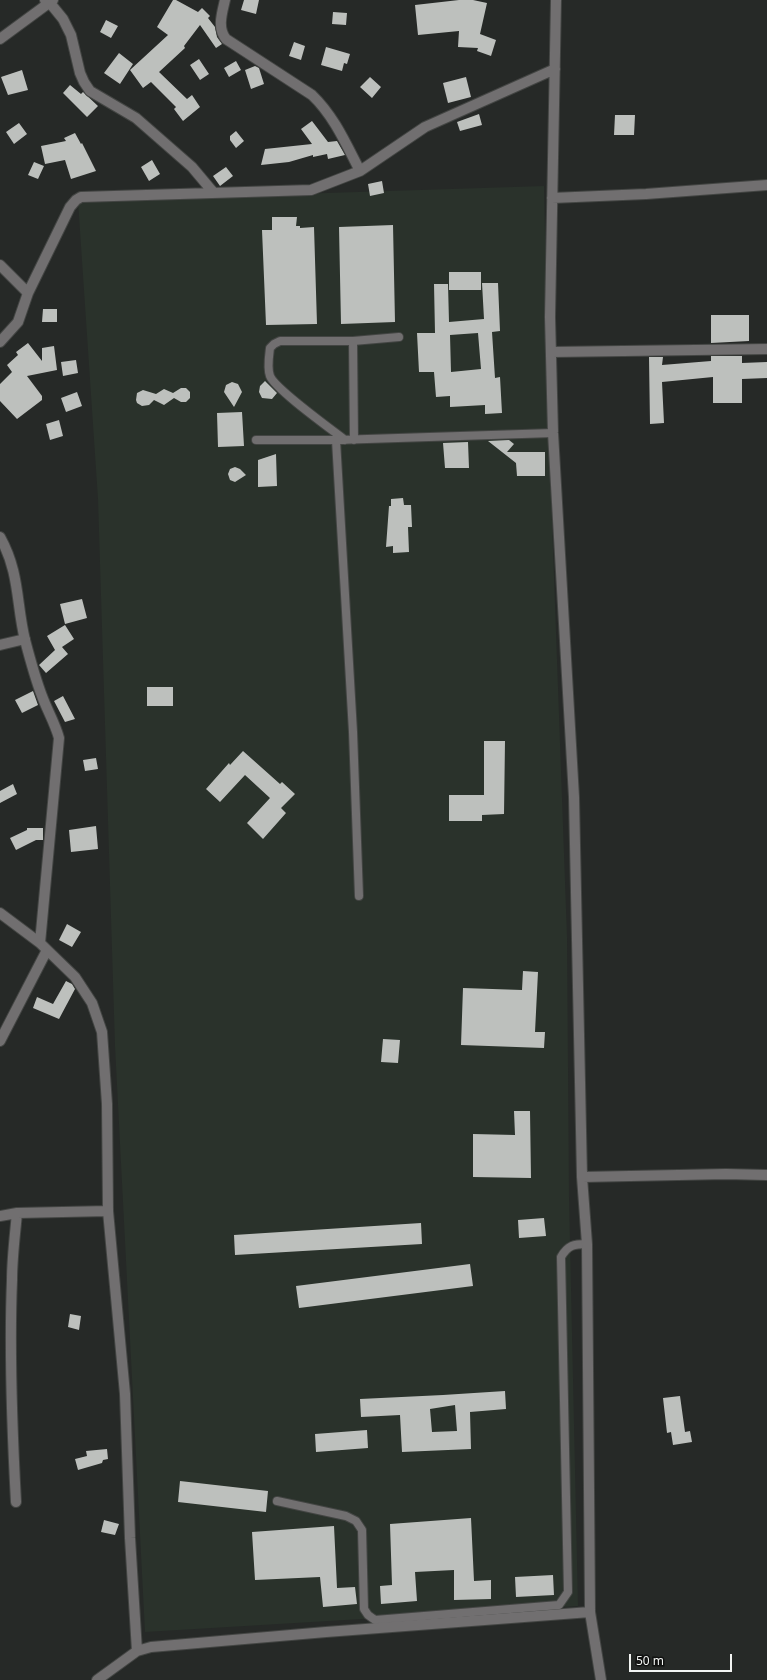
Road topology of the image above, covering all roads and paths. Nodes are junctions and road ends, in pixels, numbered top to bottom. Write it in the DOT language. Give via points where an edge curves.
graph roads {
  1 [pos="225,0"];
  2 [pos="556,0"];
  3 [pos="50,1"];
  4 [pos="0,38"];
  5 [pos="555,69"];
  6 [pos="360,171"];
  7 [pos="767,185"];
  8 [pos="213,192"];
  9 [pos="552,198"];
  10 [pos="0,265"];
  11 [pos="28,293"];
  12 [pos="399,337"];
  13 [pos="353,341"];
  14 [pos="0,342"];
  15 [pos="767,349"];
  16 [pos="551,352"];
  17 [pos="553,432"];
  18 [pos="256,440"];
  19 [pos="336,440"];
  20 [pos="345,440"];
  21 [pos="354,440"];
  22 [pos="0,538"];
  23 [pos="25,639"];
  24 [pos="0,645"];
  25 [pos="360,896"];
  26 [pos="0,914"];
  27 [pos="44,947"];
  28 [pos="0,1041"];
  29 [pos="767,1175"];
  30 [pos="582,1177"];
  31 [pos="108,1211"];
  32 [pos="17,1213"];
  33 [pos="0,1216"];
  34 [pos="588,1244"];
  35 [pos="278,1501"];
  36 [pos="16,1502"];
  37 [pos="590,1612"];
  38 [pos="137,1651"];
  39 [pos="96,1680"];
  40 [pos="601,1680"];
  1 -- 6 [label="street" via="221,34 312,95 342,134"];
  2 -- 5 [label="street"];
  3 -- 4 [label="street"];
  3 -- 8 [label="street" via="71,35 80,73 90,91 136,118 192,167"];
  5 -- 6 [label="street" via="426,127"];
  5 -- 9 [label="street"];
  6 -- 8 [label="street" via="311,190"];
  7 -- 9 [label="street"];
  8 -- 11 [label="street" via="81,197 70,207"];
  9 -- 16 [label="street"];
  10 -- 11 [label="street"];
  11 -- 14 [label="street" via="18,322"];
  12 -- 13 [label="lane"];
  13 -- 20 [label="lane" via="280,341 270,348 271,378 283,391"];
  13 -- 21 [label="lane"];
  15 -- 16 [label="street"];
  16 -- 17 [label="street"];
  17 -- 21 [label="lane"];
  17 -- 30 [label="street" via="574,797"];
  18 -- 19 [label="lane"];
  19 -- 20 [label="lane"];
  19 -- 25 [label="lane"];
  20 -- 21 [label="lane"];
  22 -- 23 [label="street" via="7,549 14,570"];
  23 -- 24 [label="street"];
  23 -- 27 [label="street" via="42,696 59,738"];
  26 -- 27 [label="street"];
  27 -- 28 [label="street"];
  27 -- 31 [label="street" via="75,976 92,1003 102,1032 107,1104"];
  29 -- 30 [label="street"];
  30 -- 34 [label="street"];
  31 -- 32 [label="street"];
  31 -- 38 [label="street" via="125,1394"];
  32 -- 33 [label="street"];
  32 -- 36 [label="street" via="11,1332 11,1408"];
  34 -- 35 [label="lane" via="568,1246 561,1257 568,1592 559,1605 375,1620 364,1609 362,1530 356,1521 346,1516"];
  34 -- 37 [label="street"];
  37 -- 38 [label="street" via="151,1647"];
  37 -- 40 [label="street"];
  38 -- 39 [label="street"];
}
